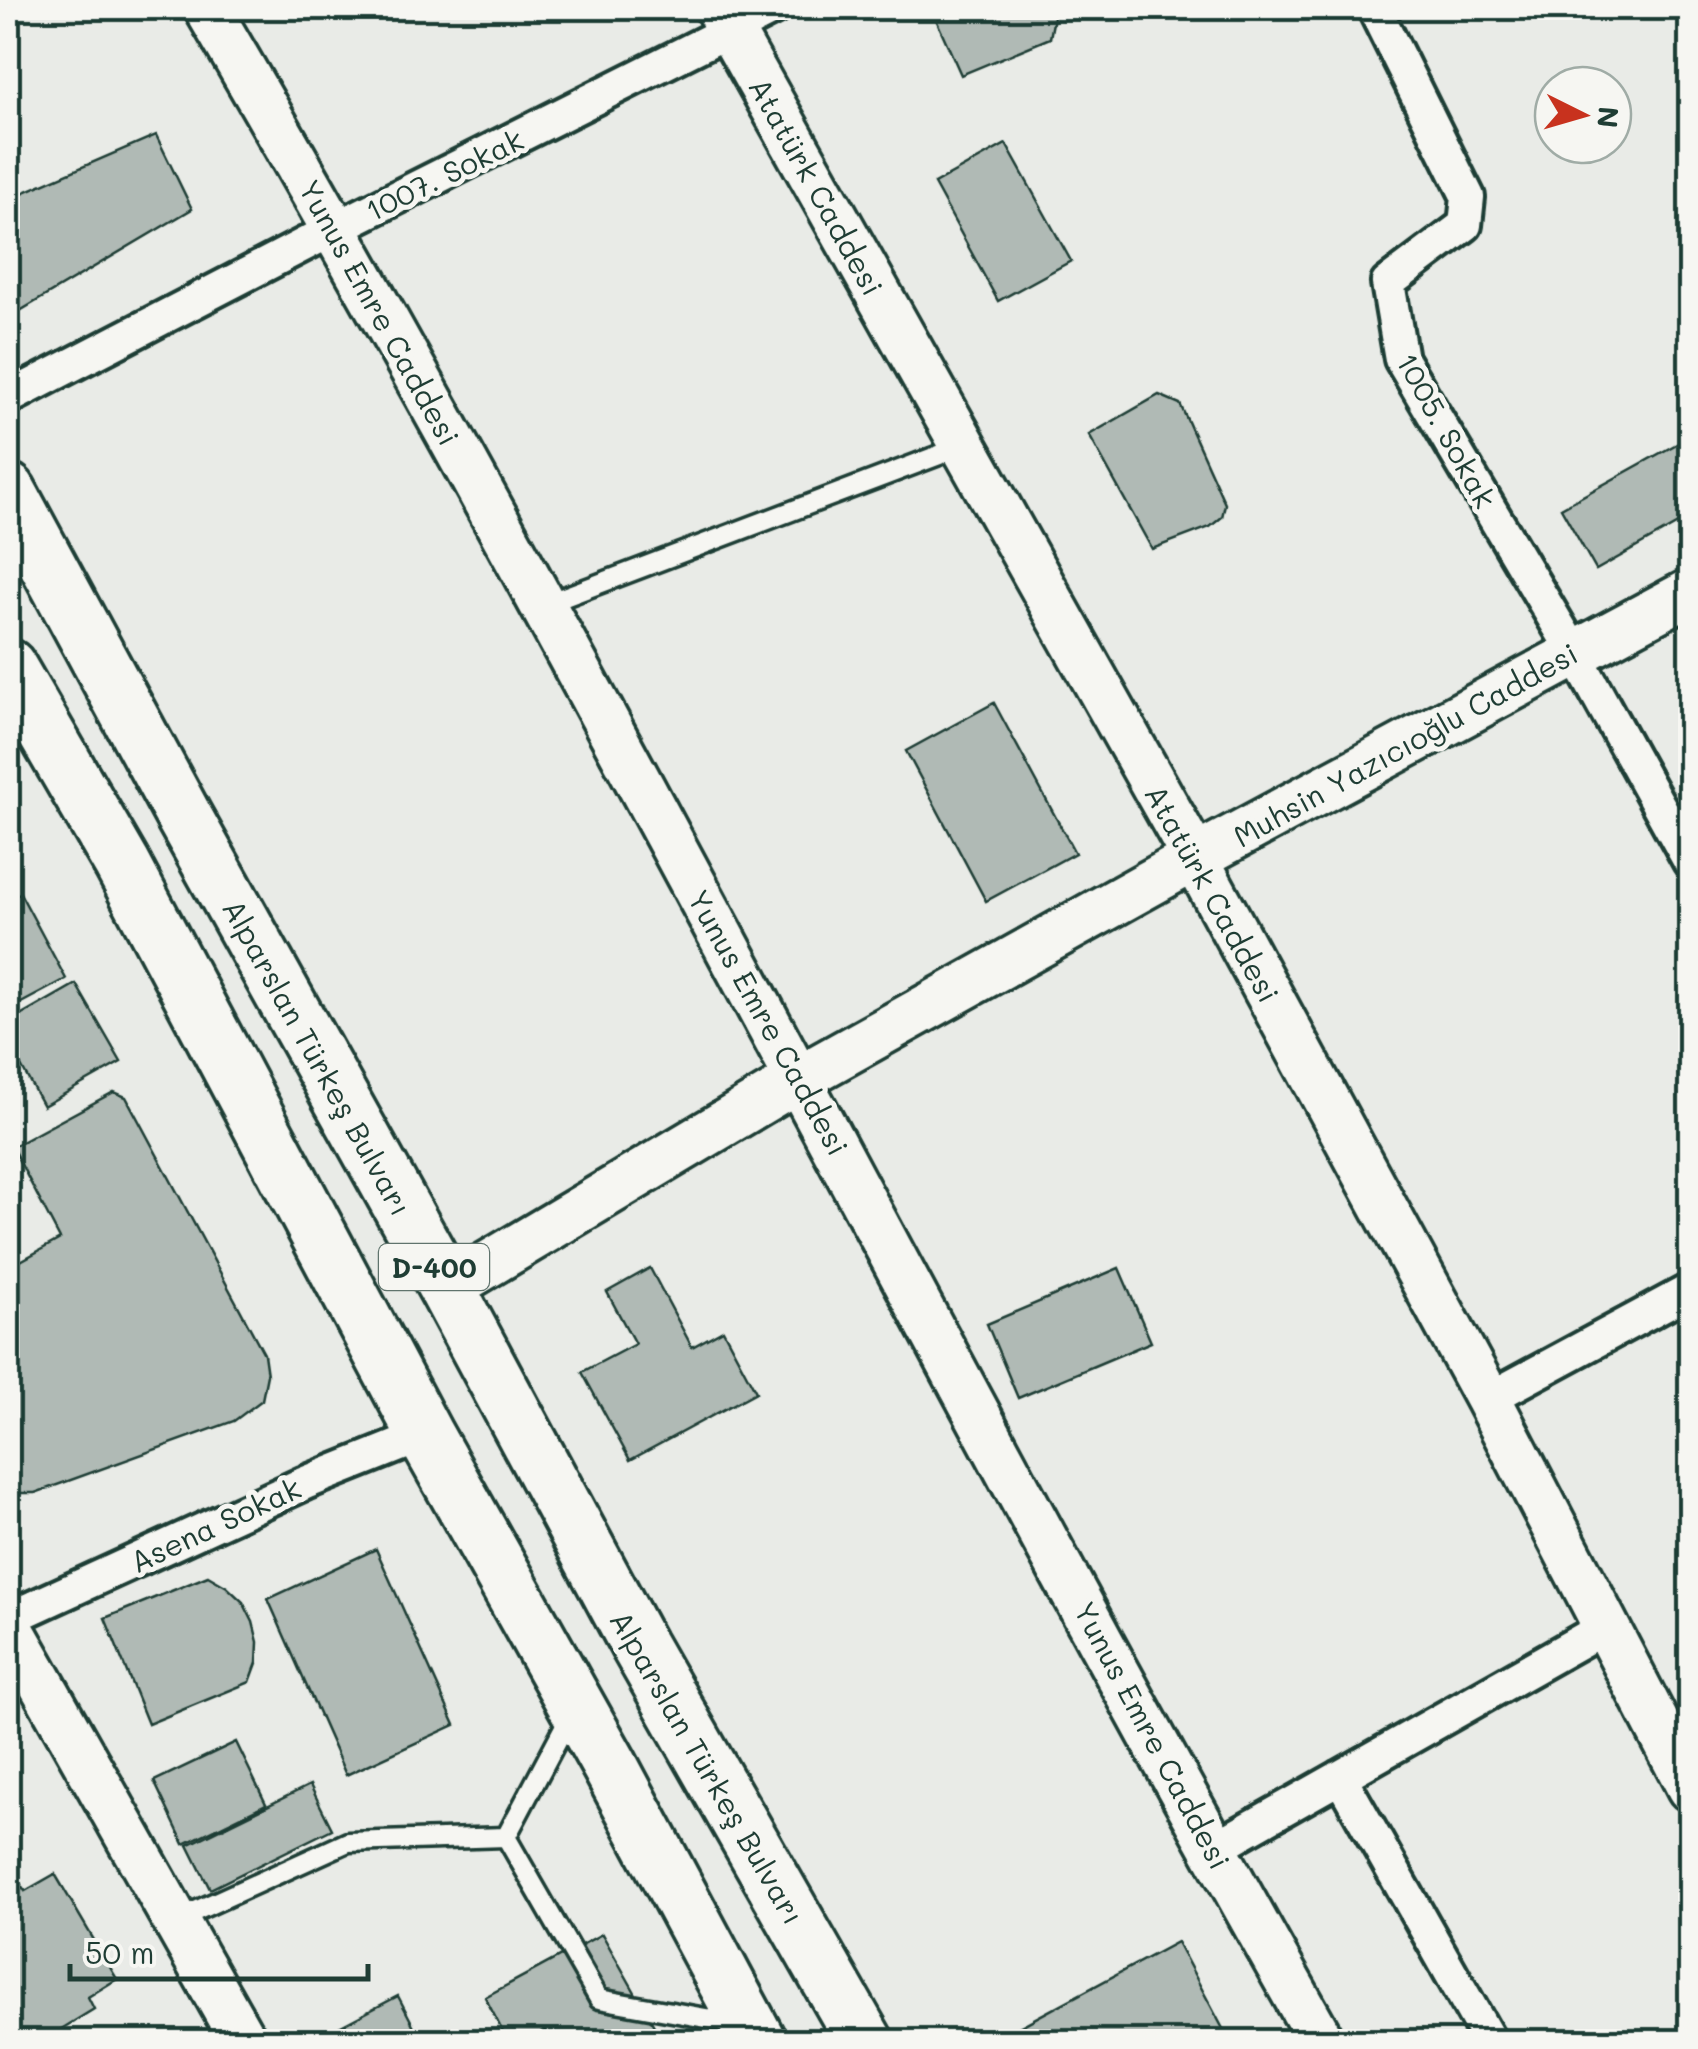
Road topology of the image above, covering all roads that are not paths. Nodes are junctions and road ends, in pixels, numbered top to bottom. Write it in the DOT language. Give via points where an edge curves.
graph roads {
  1 [pos="207,8"];
  2 [pos="774,8"];
  3 [pos="1374,8"];
  4 [pos="724,20"];
  5 [pos="336,228"];
  6 [pos="8,398"];
  7 [pos="963,446"];
  8 [pos="8,491"];
  9 [pos="1690,592"];
  10 [pos="542,606"];
  11 [pos="1574,652"];
  12 [pos="8,668"];
  13 [pos="1195,858"];
  14 [pos="1690,862"];
  15 [pos="800,1078"];
  16 [pos="446,1289"];
  17 [pos="1690,1290"];
  18 [pos="1488,1399"];
  19 [pos="425,1434"];
  20 [pos="8,1622"];
  21 [pos="1607,1626"];
  22 [pos="576,1704"];
  23 [pos="1340,1777"];
  24 [pos="1690,1788"];
  25 [pos="506,1837"];
  26 [pos="1213,1849"];
  27 [pos="175,1920"];
  28 [pos="754,2033"];
  29 [pos="244,2042"];
  30 [pos="864,2042"];
  31 [pos="1322,2042"];
  32 [pos="1490,2042"];
  1 -- 5 [label="street, Yunus Emre Caddesi"];
  2 -- 4 [label="street, 1007. Sokak"];
  3 -- 11 [label="street, 1005. Sokak" via="1468,197 1464,225 1388,284 1401,359"];
  4 -- 5 [label="street, 1007. Sokak"];
  4 -- 7 [label="street, Atatürk Caddesi"];
  5 -- 6 [label="street, 1007. Sokak"];
  5 -- 10 [label="street, Yunus Emre Caddesi"];
  7 -- 10 [label="lane"];
  7 -- 13 [label="street, Atatürk Caddesi"];
  8 -- 16 [label="highway, Alparslan Türkeş Bulvarı / D-400"];
  9 -- 11 [label="street, Muhsin Yazıcıoğlu Caddesi"];
  10 -- 15 [label="street, Yunus Emre Caddesi"];
  11 -- 13 [label="street, Muhsin Yazıcıoğlu Caddesi"];
  11 -- 14 [label="street, 1005. Sokak"];
  12 -- 19 [label="highway, D-400" via="122,864"];
  13 -- 15 [label="street, Muhsin Yazıcıoğlu Caddesi"];
  13 -- 18 [label="street, Atatürk Caddesi"];
  15 -- 16 [label="street, Muhsin Yazıcıoğlu Caddesi"];
  15 -- 26 [label="street, Yunus Emre Caddesi"];
  16 -- 30 [label="highway, Alparslan Türkeş Bulvarı / D-400"];
  17 -- 18 [label="street"];
  18 -- 21 [label="street, Atatürk Caddesi"];
  19 -- 20 [label="street, Asena Sokak"];
  19 -- 22 [label="highway, D-400"];
  20 -- 27 [label="street"];
  21 -- 23 [label="street"];
  21 -- 24 [label="street, Atatürk Caddesi"];
  22 -- 25 [label="lane"];
  22 -- 28 [label="highway, D-400"];
  23 -- 26 [label="street"];
  23 -- 32 [label="street"];
  25 -- 27 [label="lane" via="348,1842"];
  25 -- 28 [label="lane" via="599,1999"];
  26 -- 31 [label="street, Yunus Emre Caddesi"];
  27 -- 29 [label="street"];
}
